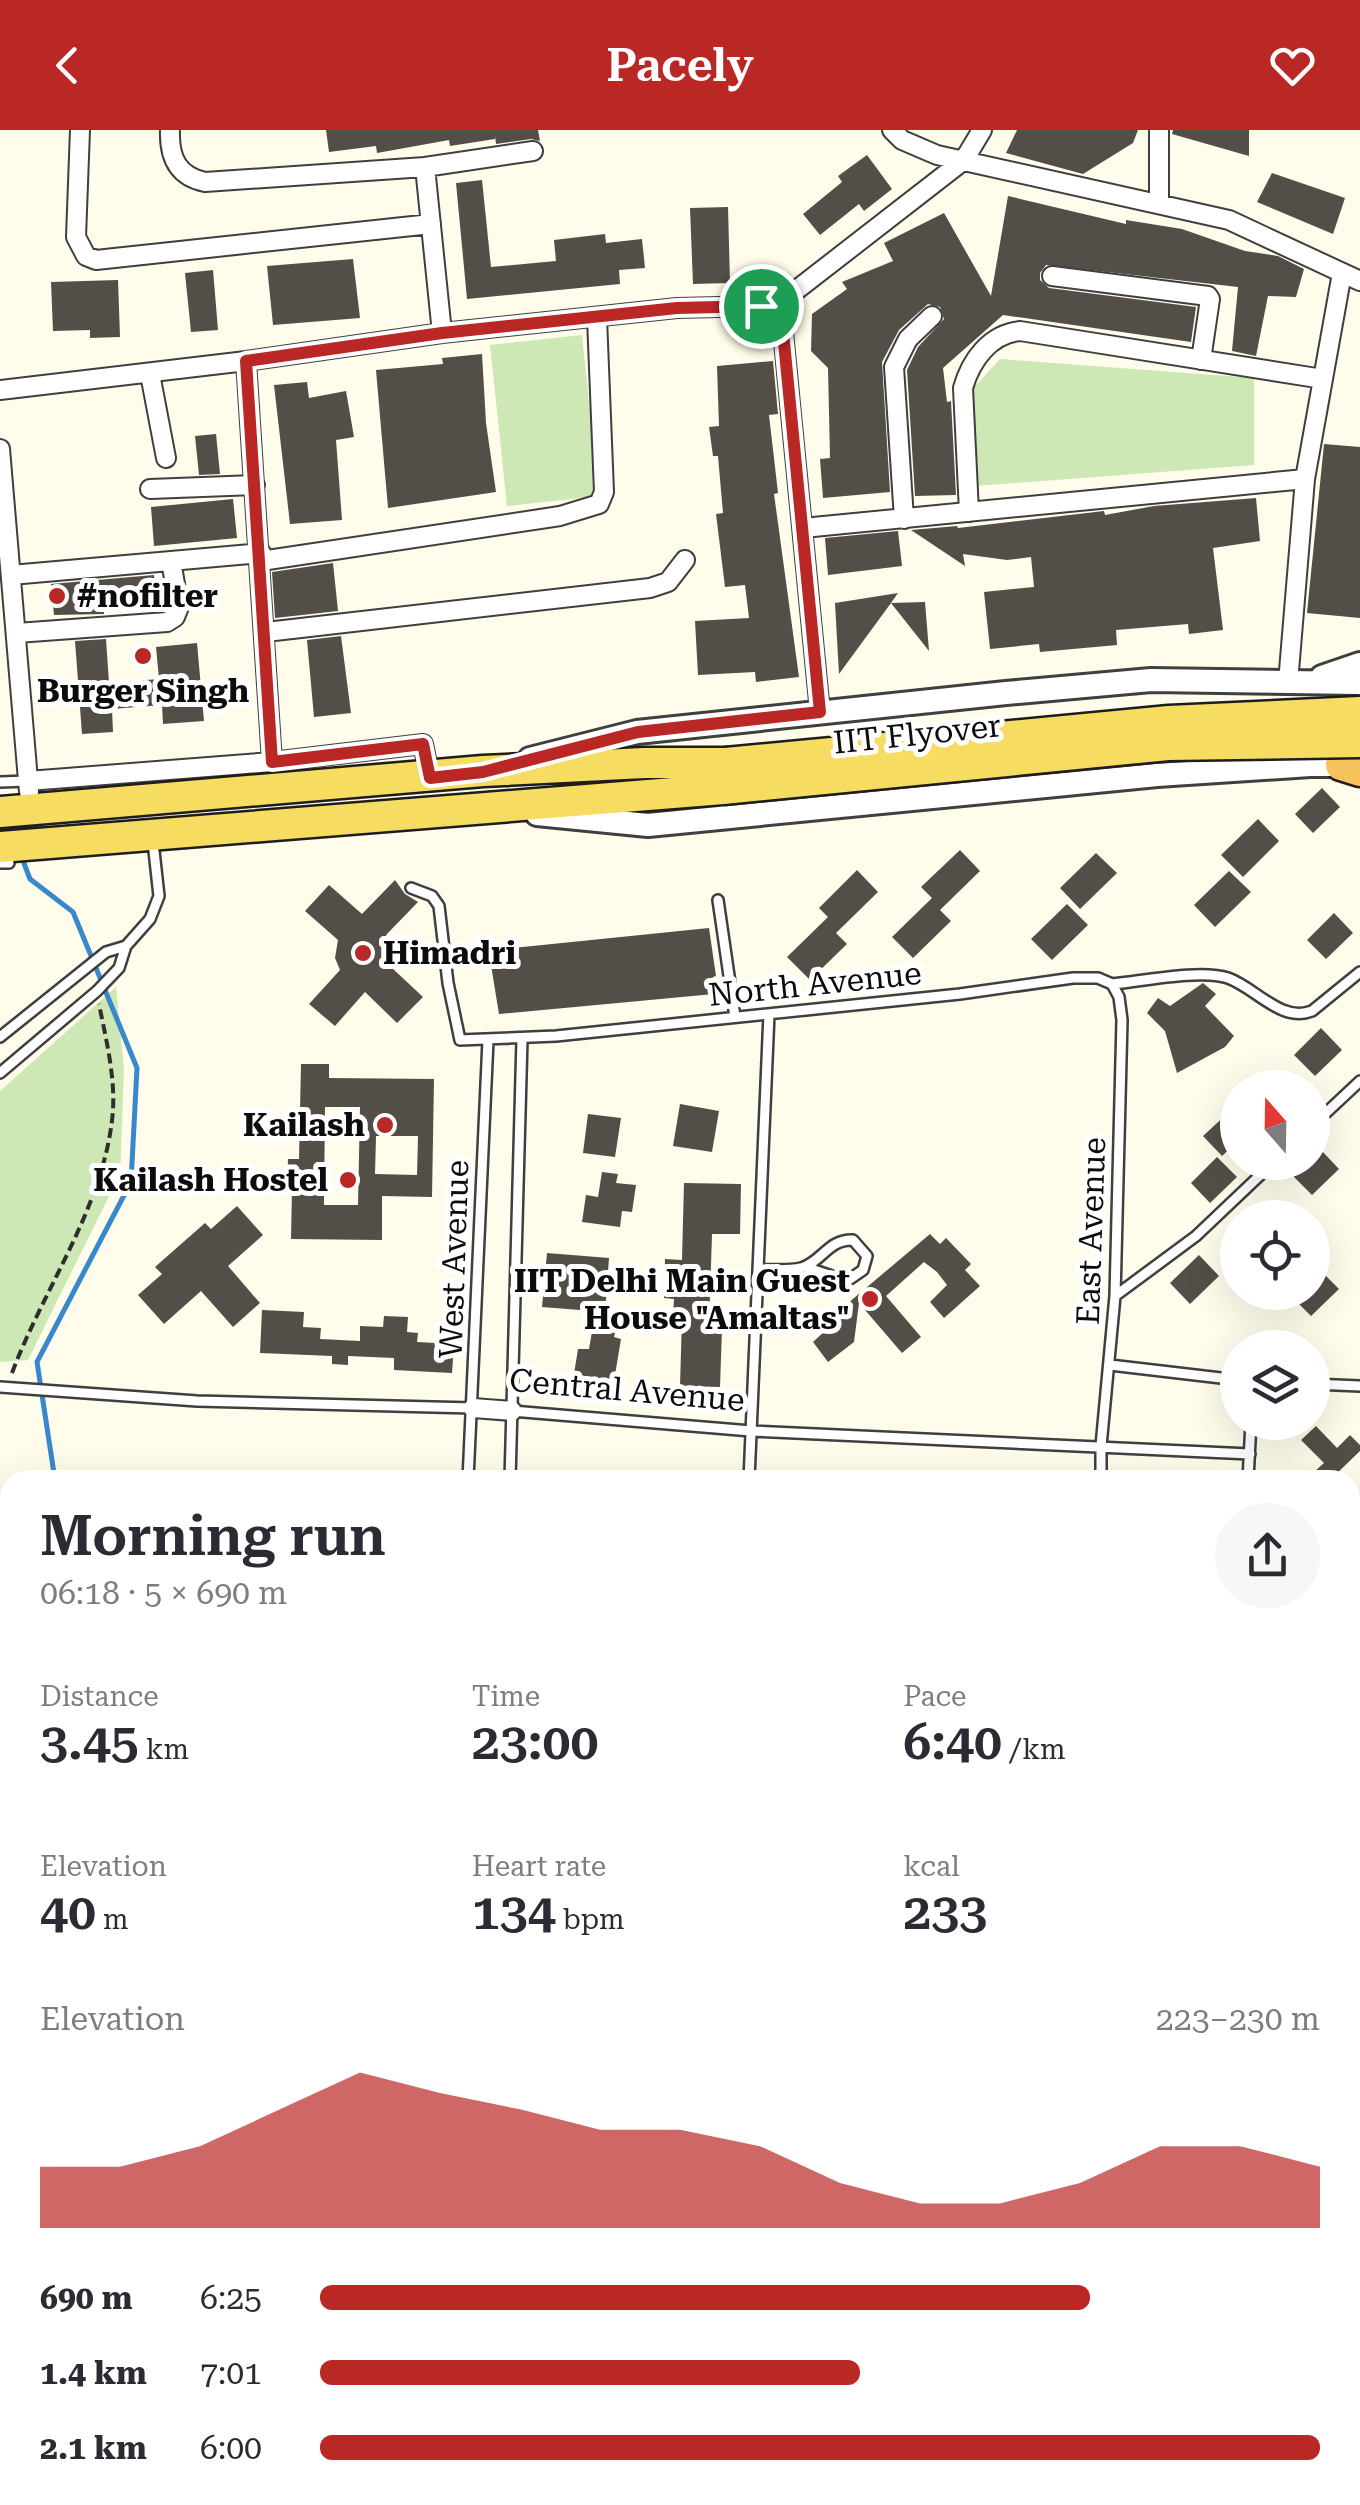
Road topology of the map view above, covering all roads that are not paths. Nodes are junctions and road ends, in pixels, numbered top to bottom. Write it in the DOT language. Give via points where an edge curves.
graph roads {
  1 [pos="80,130"];
  2 [pos="170,130"];
  3 [pos="892,130"];
  4 [pos="982,130"];
  5 [pos="1159,130"];
  6 [pos="533,151"];
  7 [pos="964,160"];
  8 [pos="425,167"];
  9 [pos="1159,202"];
  10 [pos="431,224"];
  11 [pos="1342,272"];
  12 [pos="1052,276"];
  13 [pos="1360,281"];
  14 [pos="780,301"];
  15 [pos="932,316"];
  16 [pos="598,318"];
  17 [pos="442,333"];
  18 [pos="1200,360"];
  19 [pos="246,361"];
  20 [pos="150,374"];
  21 [pos="1323,379"];
  22 [pos="0,390"];
  23 [pos="0,449"];
  24 [pos="166,458"];
  25 [pos="1305,479"];
  26 [pos="255,485"];
  27 [pos="150,489"];
  28 [pos="969,512"];
  29 [pos="904,518"];
  30 [pos="802,528"];
  31 [pos="261,557"];
  32 [pos="686,560"];
  33 [pos="170,561"];
  34 [pos="11,575"];
  35 [pos="266,632"];
  36 [pos="17,634"];
  37 [pos="1360,664"];
  38 [pos="1150,680"];
  39 [pos="1360,682"];
  40 [pos="1299,683"];
  41 [pos="820,712"];
  42 [pos="1360,712"];
  43 [pos="1355,761"];
  44 [pos="272,762"];
  45 [pos="483,772"];
  46 [pos="1156,775"];
  47 [pos="725,776"];
  48 [pos="430,778"];
  49 [pos="0,782"];
  50 [pos="154,786"];
  51 [pos="19,801"];
  52 [pos="481,808"];
  53 [pos="152,834"];
  54 [pos="3,858"];
  55 [pos="411,888"];
  56 [pos="718,900"];
  57 [pos="126,946"];
  58 [pos="1360,972"];
  59 [pos="1112,984"];
  60 [pos="769,1014"];
  61 [pos="734,1016"];
  62 [pos="0,1038"];
  63 [pos="522,1039"];
  64 [pos="488,1040"];
  65 [pos="0,1074"];
  66 [pos="1360,1081"];
  67 [pos="1330,1109"];
  68 [pos="1255,1180"];
  69 [pos="804,1268"];
  70 [pos="758,1270"];
  71 [pos="1116,1296"];
  72 [pos="1110,1366"];
  73 [pos="1220,1378"];
  74 [pos="1330,1385"];
  75 [pos="1360,1386"];
  76 [pos="3,1387"];
  77 [pos="473,1408"];
  78 [pos="512,1411"];
  79 [pos="751,1431"];
  80 [pos="1250,1440"];
  81 [pos="1101,1446"];
  82 [pos="1250,1454"];
  83 [pos="469,1470"];
  84 [pos="510,1470"];
  85 [pos="749,1470"];
  86 [pos="1101,1470"];
  87 [pos="1249,1470"];
  1 -- 10 [label="street" via="76,237 96,260"];
  2 -- 8 [label="street" via="175,163 190,179 205,182"];
  3 -- 7 [label="street" via="926,152"];
  4 -- 7 [label="street"];
  5 -- 9 [label="street"];
  6 -- 8 [label="street"];
  7 -- 9 [label="street"];
  7 -- 14 [label="street"];
  8 -- 10 [label="street"];
  9 -- 11 [label="street" via="1229,220"];
  10 -- 17 [label="street"];
  11 -- 13 [label="street"];
  11 -- 21 [label="street"];
  12 -- 18 [label="street" via="1208,296"];
  14 -- 16 [label="street"];
  14 -- 30 [label="street"];
  15 -- 29 [label="street" via="894,366"];
  16 -- 17 [label="street"];
  16 -- 31 [label="street" via="604,492 599,504 560,516"];
  17 -- 19 [label="street"];
  18 -- 21 [label="street"];
  18 -- 28 [label="street" via="1020,331 1000,335 963,388"];
  19 -- 20 [label="street"];
  19 -- 26 [label="street"];
  20 -- 22 [label="street"];
  20 -- 24 [label="street"];
  21 -- 25 [label="street"];
  23 -- 34 [label="street"];
  25 -- 28 [label="street"];
  25 -- 40 [label="street"];
  26 -- 27 [label="street"];
  26 -- 31 [label="street"];
  28 -- 29 [label="street"];
  29 -- 30 [label="street"];
  30 -- 41 [label="street"];
  31 -- 33 [label="street"];
  31 -- 35 [label="street"];
  32 -- 35 [label="street" via="668,582 650,588"];
  33 -- 34 [label="street"];
  33 -- 36 [label="street" via="178,607 167,622"];
  34 -- 36 [label="street"];
  35 -- 44 [label="street"];
  36 -- 51 [label="street"];
  37 -- 40 [label="street"];
  38 -- 40 [label="street"];
  38 -- 41 [label="street"];
  38 -- 46 [label="street" via="1171,684 1197,715 1191,754"];
  39 -- 40 [label="street"];
  41 -- 45 [label="street" via="638,732"];
  42 -- 47 [label="main road, IIT Flyover, bridge" via="1169,721"];
  43 -- 46 [label="street"];
  43 -- 47 [label="main road, IIT Flyover, bridge" via="1168,745"];
  44 -- 48 [label="street" via="423,744"];
  44 -- 50 [label="street"];
  45 -- 47 [label="main road, IIT Flyover" via="644,763"];
  45 -- 48 [label="main road, IIT Flyover"];
  46 -- 52 [label="street" via="648,825"];
  47 -- 52 [label="main road, IIT Flyover"];
  48 -- 50 [label="main road, IIT Flyover"];
  49 -- 51 [label="lane"];
  50 -- 51 [label="main road, IIT Flyover"];
  52 -- 53 [label="main road, IIT Flyover"];
  53 -- 54 [label="main road, IIT Flyover"];
  53 -- 57 [label="lane" via="160,896"];
  55 -- 64 [label="lane" via="439,906 460,1040"];
  56 -- 61 [label="lane"];
  57 -- 62 [label="lane" via="101,956"];
  57 -- 65 [label="lane" via="110,978"];
  58 -- 59 [label="lane, North Avenue" via="1302,1014 1216,975"];
  59 -- 60 [label="lane, North Avenue" via="1073,978"];
  59 -- 71 [label="lane, East Avenue" via="1122,1020"];
  60 -- 61 [label="lane, North Avenue"];
  60 -- 70 [label="lane"];
  61 -- 63 [label="lane, North Avenue"];
  63 -- 64 [label="lane, North Avenue"];
  63 -- 78 [label="lane, West Avenue"];
  64 -- 77 [label="lane, West Avenue"];
  66 -- 67 [label="lane"];
  68 -- 71 [label="lane" via="1196,1236"];
  69 -- 69 [label="lane" via="844,1240 853,1240 867,1256 863,1270 847,1281"];
  69 -- 70 [label="lane"];
  70 -- 79 [label="lane"];
  71 -- 72 [label="lane, East Avenue"];
  72 -- 73 [label="lane"];
  72 -- 81 [label="lane, East Avenue"];
  74 -- 75 [label="lane"];
  76 -- 77 [label="lane, Central Avenue" via="197,1401"];
  77 -- 78 [label="street, Central Avenue"];
  77 -- 83 [label="lane, West Avenue"];
  78 -- 79 [label="lane, Central Avenue"];
  78 -- 84 [label="lane, West Avenue"];
  79 -- 81 [label="lane, Central Avenue"];
  79 -- 85 [label="lane"];
  80 -- 82 [label="lane"];
  81 -- 82 [label="lane, Central Avenue"];
  81 -- 86 [label="lane, East Avenue"];
  82 -- 87 [label="lane"];
}
